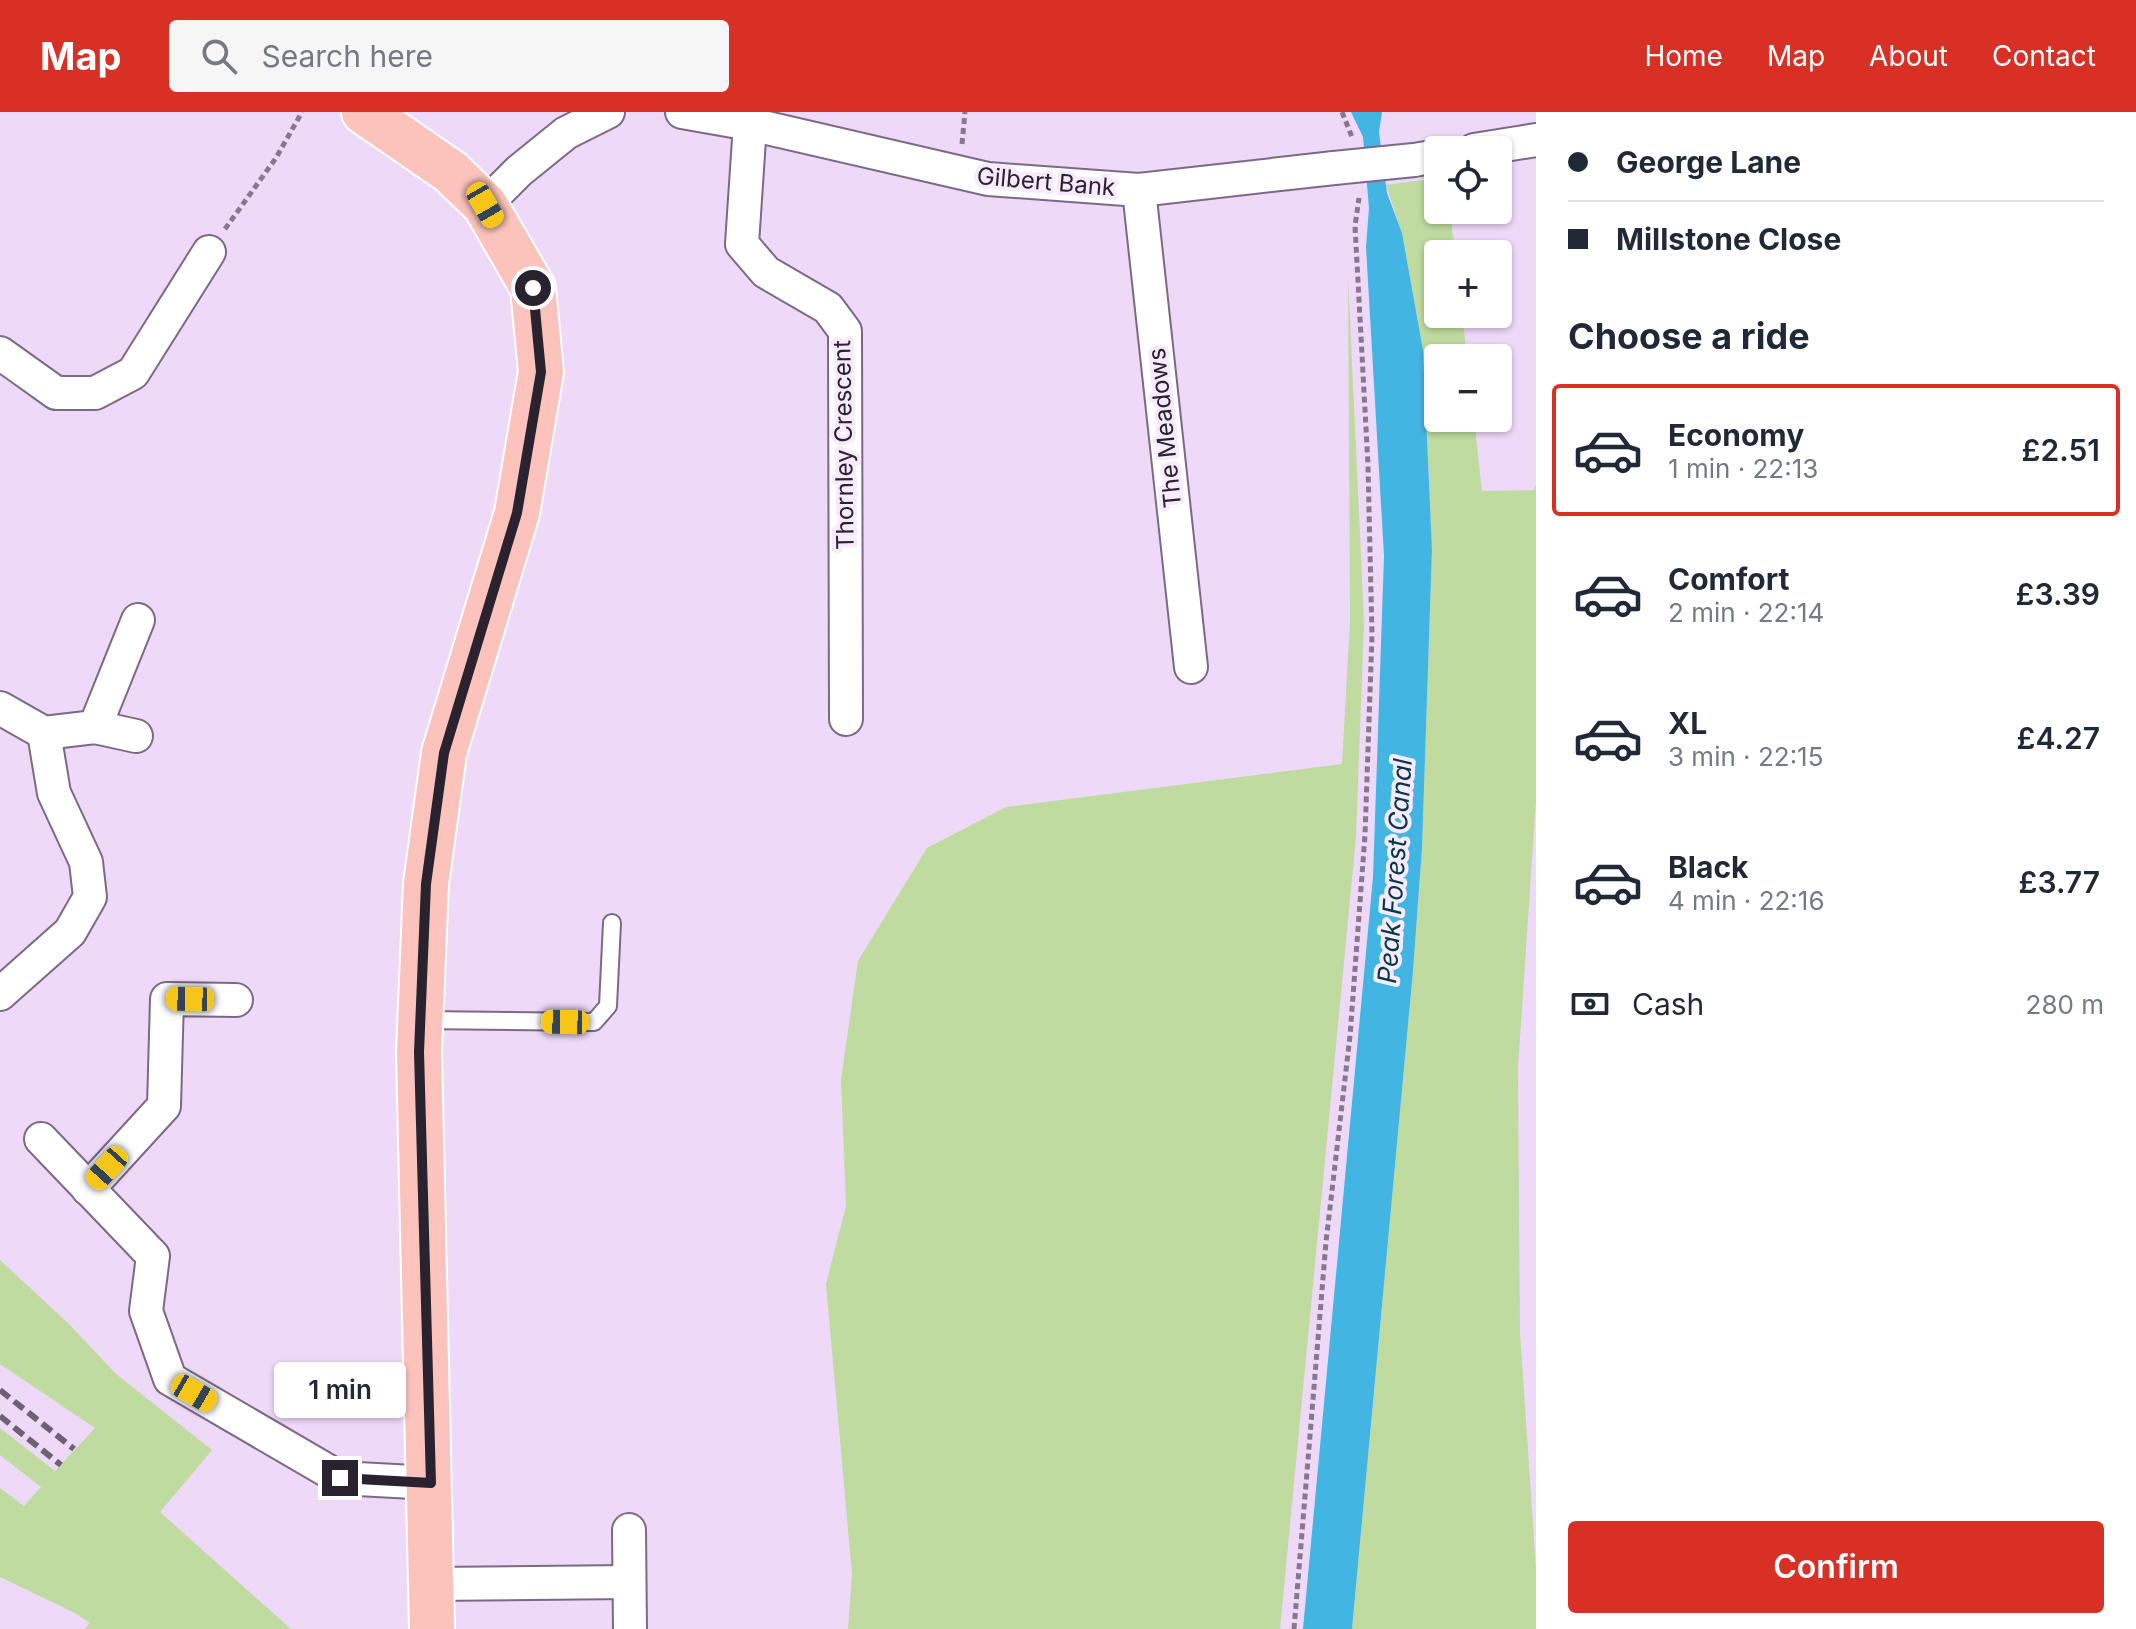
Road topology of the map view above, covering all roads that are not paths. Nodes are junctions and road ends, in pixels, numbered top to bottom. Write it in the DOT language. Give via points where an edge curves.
graph roads {
  1 [pos="364,112"];
  2 [pos="608,112"];
  3 [pos="682,112"];
  4 [pos="750,124"];
  5 [pos="1536,140"];
  6 [pos="1512,144"];
  7 [pos="1424,158"];
  8 [pos="1139,190"];
  9 [pos="485,205"];
  10 [pos="209,252"];
  11 [pos="0,353"];
  12 [pos="138,620"];
  13 [pos="1191,667"];
  14 [pos="0,708"];
  15 [pos="846,719"];
  16 [pos="95,727"];
  17 [pos="44,733"];
  18 [pos="136,736"];
  19 [pos="612,923"];
  20 [pos="0,994"];
  21 [pos="236,1000"];
  22 [pos="420,1020"];
  23 [pos="41,1139"];
  24 [pos="88,1189"];
  25 [pos="431,1483"];
  26 [pos="629,1530"];
  27 [pos="629,1582"];
  28 [pos="432,1584"];
  29 [pos="432,1629"];
  30 [pos="630,1629"];
  1 -- 9 [label="main road" via="451,172"];
  2 -- 9 [label="street" via="566,133"];
  3 -- 4 [label="street, Gilbert Bank"];
  4 -- 8 [label="street, Gilbert Bank" via="988,179"];
  4 -- 15 [label="street, Thornley Crescent" via="742,244 766,272 828,308 845,331"];
  5 -- 6 [label="street"];
  7 -- 8 [label="street, Gilbert Bank, bridge"];
  8 -- 13 [label="street, The Meadows"];
  9 -- 22 [label="main road" via="533,288 541,372 517,513 444,753 426,884"];
  10 -- 11 [label="street" via="133,373 95,393 56,393"];
  12 -- 16 [label="street"];
  14 -- 17 [label="street"];
  16 -- 17 [label="street"];
  16 -- 18 [label="street"];
  17 -- 20 [label="street" via="54,793 86,862 90,897 70,932"];
  19 -- 22 [label="lane" via="608,1006 594,1022"];
  21 -- 24 [label="street" via="167,999 164,1106"];
  22 -- 25 [label="main road"];
  23 -- 24 [label="street"];
  24 -- 25 [label="street" via="153,1256 146,1311 170,1379 340,1478"];
  25 -- 28 [label="main road"];
  26 -- 27 [label="street"];
  27 -- 28 [label="street"];
  27 -- 30 [label="street"];
  28 -- 29 [label="main road"];
}
